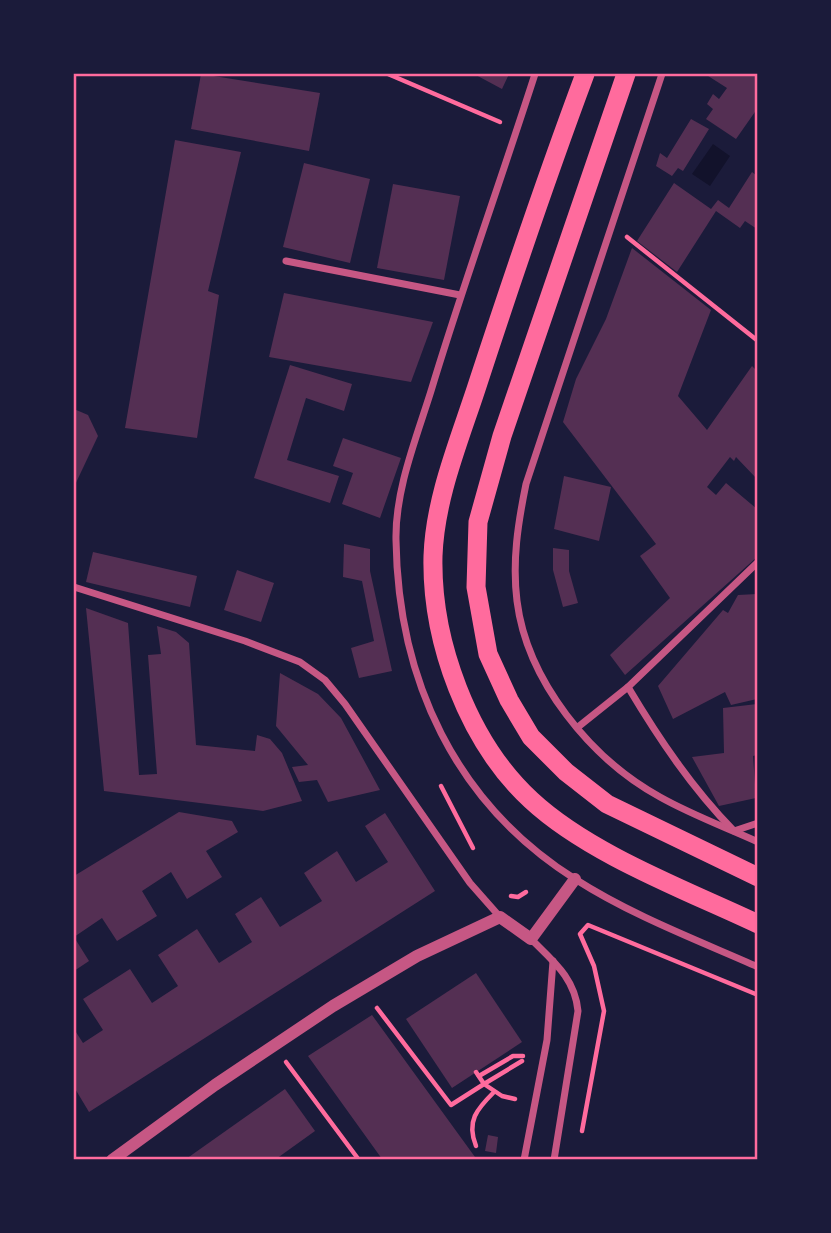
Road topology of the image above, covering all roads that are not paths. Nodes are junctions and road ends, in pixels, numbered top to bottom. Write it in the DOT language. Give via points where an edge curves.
graph roads {
  1 [pos="535,74"];
  2 [pos="585,74"];
  3 [pos="626,74"];
  4 [pos="662,74"];
  5 [pos="286,261"];
  6 [pos="460,295"];
  7 [pos="758,562"];
  8 [pos="74,587"];
  9 [pos="628,688"];
  10 [pos="578,727"];
  11 [pos="758,823"];
  12 [pos="734,831"];
  13 [pos="758,842"];
  14 [pos="758,877"];
  15 [pos="575,879"];
  16 [pos="500,917"];
  17 [pos="758,923"];
  18 [pos="531,939"];
  19 [pos="553,961"];
  20 [pos="758,967"];
  21 [pos="112,1160"];
  22 [pos="524,1160"];
  23 [pos="554,1160"];
  1 -- 6 [label="street"];
  2 -- 17 [label="highway" via="443,490 433,553 440,629 477,728 530,800 590,843"];
  3 -- 14 [label="highway" via="502,436 478,522 477,586 488,654 531,737 566,772 607,804"];
  4 -- 10 [label="street" via="526,484 515,542 517,602 526,636 556,700"];
  5 -- 6 [label="street"];
  6 -- 15 [label="street" via="401,486 396,539 416,679 454,761 497,815"];
  7 -- 9 [label="street"];
  8 -- 16 [label="street" via="245,641 300,662 325,680 470,883"];
  9 -- 10 [label="street"];
  9 -- 12 [label="street" via="691,783"];
  10 -- 12 [label="street" via="619,769 658,796"];
  11 -- 12 [label="street"];
  12 -- 13 [label="street"];
  15 -- 18 [label="street"];
  15 -- 20 [label="street"];
  16 -- 18 [label="street"];
  16 -- 21 [label="street" via="417,956 275,1043"];
  18 -- 19 [label="street"];
  19 -- 22 [label="street" via="547,1040"];
  19 -- 23 [label="street" via="574,987 578,1011"];
}
